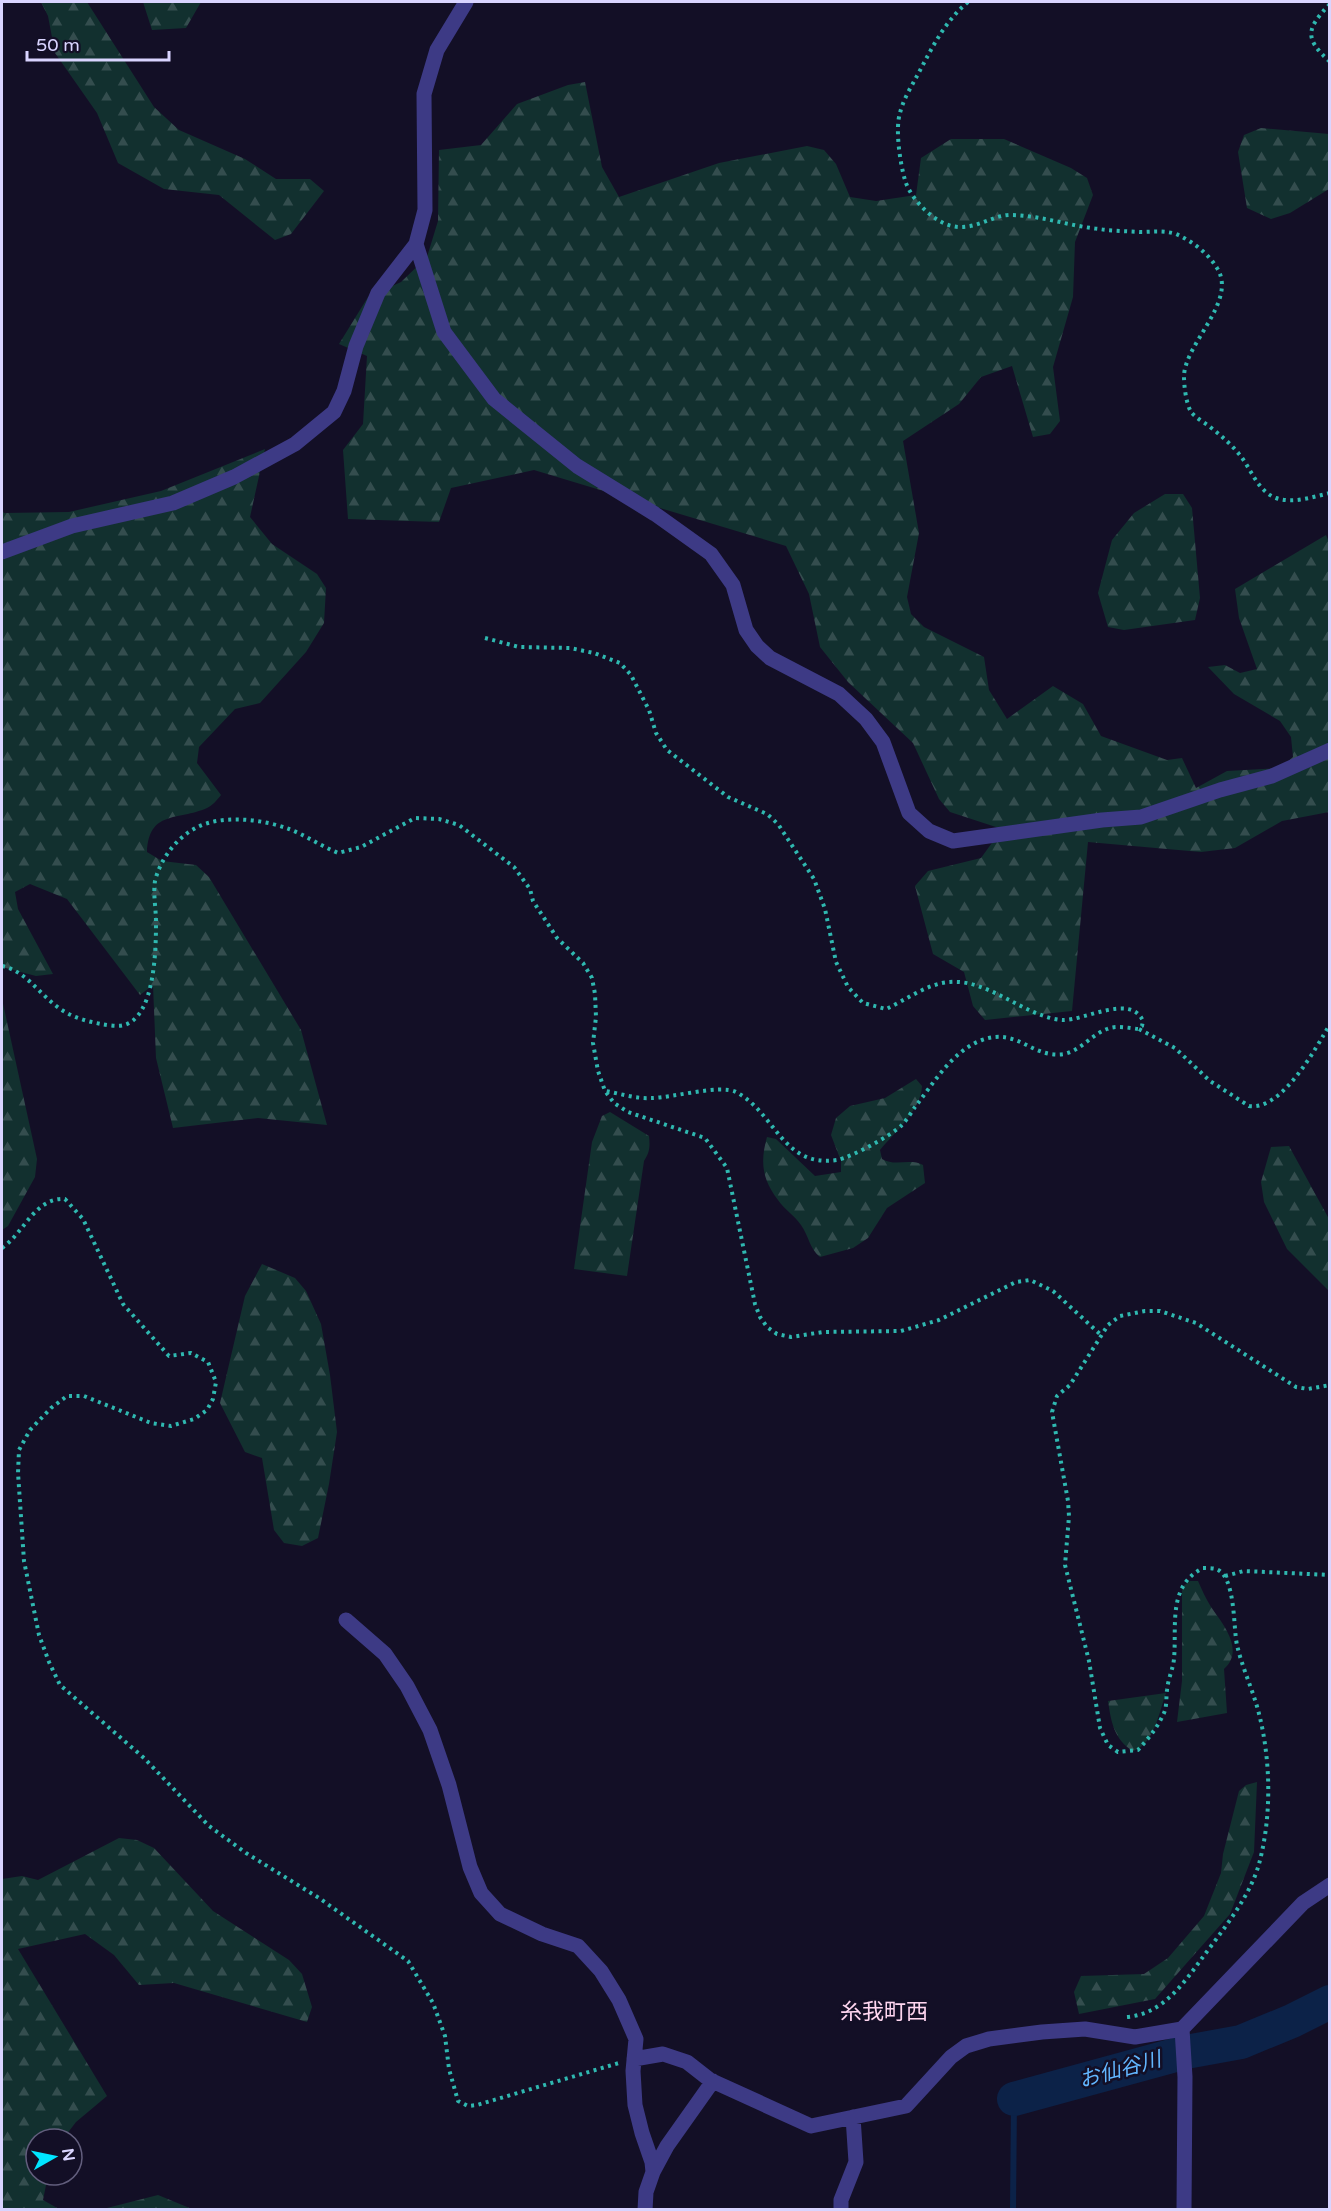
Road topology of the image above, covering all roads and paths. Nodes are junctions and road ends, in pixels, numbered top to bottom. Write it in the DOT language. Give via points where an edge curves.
graph roads {
  1 [pos="466,2"];
  2 [pos="968,2"];
  3 [pos="1329,4"];
  4 [pos="1329,62"];
  5 [pos="416,244"];
  6 [pos="1329,493"];
  7 [pos="2,552"];
  8 [pos="485,638"];
  9 [pos="1329,750"];
  10 [pos="2,966"];
  11 [pos="1329,1024"];
  12 [pos="1138,1029"];
  13 [pos="605,1091"];
  14 [pos="2,1248"];
  15 [pos="1101,1335"];
  16 [pos="1329,1385"];
  17 [pos="1329,1575"];
  18 [pos="1225,1576"];
  19 [pos="346,1620"];
  20 [pos="1329,1885"];
  21 [pos="1118,2018"];
  22 [pos="1182,2029"];
  23 [pos="634,2059"];
  24 [pos="713,2081"];
  25 [pos="853,2117"];
  26 [pos="653,2172"];
  27 [pos="645,2210"];
  28 [pos="841,2210"];
  29 [pos="1184,2210"];
  1 -- 5 [label="street" via="437,50 424,94 425,210"];
  2 -- 6 [label="path" via="941,31 900,111 897,127 905,181 916,200 932,216 951,226 981,224 1006,215 1026,216 1097,229 1164,231 1196,246 1220,272 1221,295 1188,358 1184,376 1191,411 1227,440 1261,488 1275,498 1293,501"];
  3 -- 4 [label="path" via="1313,22 1310,33 1312,44"];
  5 -- 7 [label="street" via="378,293 334,412 296,444 173,503 72,526"];
  5 -- 9 [label="street" via="444,332 494,399 577,466 711,554 733,585 746,630 758,646 770,658 839,694 866,719 883,742 909,813 929,831 952,841 1141,817 1272,777"];
  8 -- 12 [label="path" via="519,647 570,648 620,663 644,698 656,733 667,750 728,797 766,814 778,824 814,879 836,962 848,987 863,1003 886,1009 932,986 966,983 1050,1018 1066,1020 1118,1008 1131,1009 1143,1021"];
  10 -- 13 [label="path" via="14,968 68,1014 92,1023 124,1025 138,1017 147,1000 158,873 172,846 190,832 207,823 256,821 289,829 338,853 361,847 415,818 439,819 459,825 514,867 557,938 583,963 595,994 593,1043"];
  11 -- 12 [label="path" via="1292,1080 1270,1102 1256,1107 1210,1081 1175,1048"];
  12 -- 13 [label="path" via="1107,1029 1070,1053 1052,1056 1015,1038 982,1040 951,1063 901,1126 867,1148 838,1160 810,1159 795,1152 752,1102 734,1091 708,1090 648,1098"];
  13 -- 15 [label="path" via="628,1112 705,1138 717,1153 731,1186 755,1304 767,1327 777,1334 791,1337 901,1331 939,1320 998,1289 1030,1280 1053,1292"];
  14 -- 23 [label="path" via="37,1209 55,1198 65,1199 83,1219 123,1304 169,1356 191,1353 208,1362 216,1382 207,1410 171,1426 151,1423 84,1396 67,1396 30,1430 18,1450 24,1561 39,1635 60,1685 144,1758 209,1826 408,1961 433,2003 445,2036 458,2101 477,2105"];
  15 -- 16 [label="path" via="1120,1317 1160,1311 1196,1323 1296,1387"];
  15 -- 18 [label="path" via="1070,1385 1057,1396 1052,1412 1068,1501 1065,1565 1089,1661 1100,1728 1108,1745 1118,1752 1138,1750 1165,1710 1174,1662 1180,1589 1203,1568 1216,1569"];
  17 -- 18 [label="path" via="1244,1571"];
  18 -- 21 [label="path" via="1233,1599 1238,1647 1266,1744 1267,1825 1259,1864 1232,1916 1171,1996 1156,2010"];
  19 -- 23 [label="street" via="385,1654 430,1730 481,1893 500,1914 578,1946 601,1971 618,2000 636,2039"];
  20 -- 22 [label="street" via="1303,1903"];
  22 -- 25 [label="street" via="1135,2037 1085,2029 989,2039 966,2046 951,2057 906,2106"];
  22 -- 29 [label="street"];
  23 -- 24 [label="street" via="663,2054 687,2062"];
  23 -- 26 [label="street" via="635,2105"];
  24 -- 25 [label="street" via="811,2126"];
  24 -- 26 [label="street"];
  25 -- 28 [label="street" via="855,2162"];
  26 -- 27 [label="street"];
}
